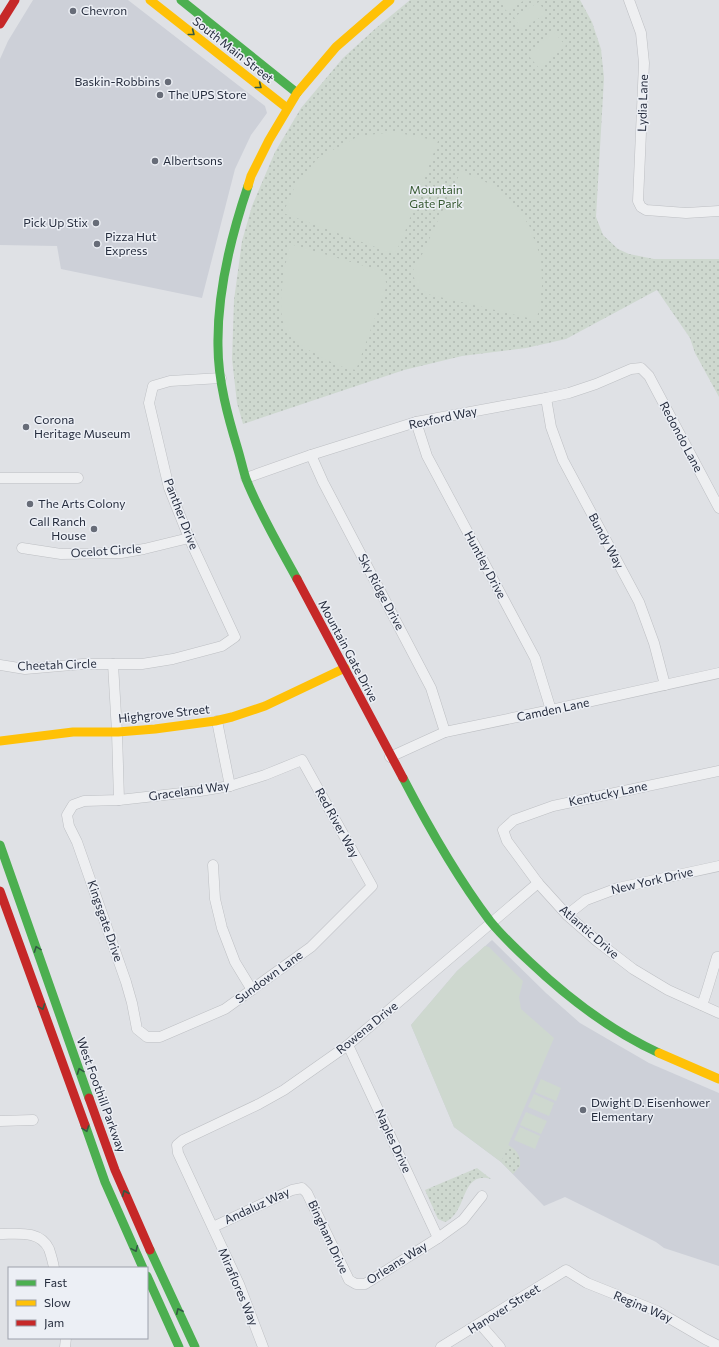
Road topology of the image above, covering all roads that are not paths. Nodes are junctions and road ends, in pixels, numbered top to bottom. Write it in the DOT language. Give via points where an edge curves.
graph roads {
  1 [pos="14,0"];
  2 [pos="150,0"];
  3 [pos="181,0"];
  4 [pos="390,0"];
  5 [pos="629,0"];
  6 [pos="179,23"];
  7 [pos="0,24"];
  8 [pos="219,31"];
  9 [pos="297,93"];
  10 [pos="287,108"];
  11 [pos="719,211"];
  12 [pos="641,368"];
  13 [pos="220,378"];
  14 [pos="546,398"];
  15 [pos="416,422"];
  16 [pos="311,455"];
  17 [pos="0,478"];
  18 [pos="78,478"];
  19 [pos="246,478"];
  20 [pos="719,508"];
  21 [pos="188,538"];
  22 [pos="22,548"];
  23 [pos="235,637"];
  24 [pos="113,664"];
  25 [pos="0,665"];
  26 [pos="345,668"];
  27 [pos="719,673"];
  28 [pos="665,685"];
  29 [pos="551,710"];
  30 [pos="217,721"];
  31 [pos="117,732"];
  32 [pos="445,732"];
  33 [pos="0,741"];
  34 [pos="390,757"];
  35 [pos="302,760"];
  36 [pos="719,771"];
  37 [pos="230,786"];
  38 [pos="119,800"];
  39 [pos="73,805"];
  40 [pos="503,830"];
  41 [pos="0,845"];
  42 [pos="213,865"];
  43 [pos="719,866"];
  44 [pos="538,883"];
  45 [pos="372,886"];
  46 [pos="0,891"];
  47 [pos="567,915"];
  48 [pos="491,922"];
  49 [pos="719,957"];
  50 [pos="252,990"];
  51 [pos="702,1005"];
  52 [pos="719,1013"];
  53 [pos="147,1037"];
  54 [pos="348,1045"];
  55 [pos="719,1079"];
  56 [pos="33,1120"];
  57 [pos="0,1121"];
  58 [pos="177,1145"];
  59 [pos="302,1188"];
  60 [pos="482,1196"];
  61 [pos="213,1227"];
  62 [pos="0,1234"];
  63 [pos="438,1238"];
  64 [pos="54,1267"];
  65 [pos="143,1267"];
  66 [pos="566,1270"];
  67 [pos="148,1278"];
  68 [pos="356,1284"];
  69 [pos="480,1324"];
  70 [pos="719,1346"];
  71 [pos="179,1347"];
  72 [pos="195,1347"];
  73 [pos="263,1347"];
  74 [pos="441,1347"];
  75 [pos="500,1347"];
  1 -- 7 [label="main road"];
  2 -- 6 [label="main road, South Main Street"];
  3 -- 8 [label="main road, South Main Street"];
  4 -- 9 [label="main road" via="336,47"];
  5 -- 11 [label="street, Lydia Lane" via="641,33 644,63 638,201 646,210 686,214"];
  6 -- 8 [label="main road" via="184,16 189,16 206,30"];
  6 -- 10 [label="main road, South Main Street, one-way"];
  8 -- 9 [label="main road, South Main Street"];
  9 -- 10 [label="main road"];
  10 -- 13 [label="main road, Mountain Gate Drive" via="251,176 228,254 221,299 218,346"];
  12 -- 14 [label="street, Rexford Way" via="631,369 569,393"];
  12 -- 20 [label="street, Redondo Lane" via="648,376"];
  13 -- 19 [label="main road, Mountain Gate Drive"];
  13 -- 21 [label="street, Panther Drive" via="153,386 149,403 169,488"];
  14 -- 15 [label="street, Rexford Way"];
  14 -- 28 [label="street, Bundy Way" via="551,427 563,460 639,602 654,643"];
  15 -- 16 [label="street, Rexford Way"];
  15 -- 29 [label="street, Huntley Drive" via="427,456 535,658"];
  16 -- 19 [label="street, Rexford Way"];
  16 -- 32 [label="street, Sky Ridge Drive" via="431,688"];
  17 -- 18 [label="street"];
  19 -- 26 [label="main road, Mountain Gate Drive" via="262,515"];
  21 -- 22 [label="street, Ocelot Circle" via="121,553 61,554"];
  21 -- 23 [label="street, Panther Drive"];
  23 -- 24 [label="street, Cheetah Circle" via="222,646 173,659 142,664"];
  24 -- 25 [label="street, Cheetah Circle" via="25,668"];
  24 -- 31 [label="street"];
  26 -- 30 [label="main road, Highgrove Street" via="256,709"];
  26 -- 34 [label="main road, Mountain Gate Drive"];
  27 -- 28 [label="street, Camden Lane"];
  28 -- 29 [label="street, Camden Lane"];
  29 -- 32 [label="street, Camden Lane"];
  30 -- 31 [label="main road, Highgrove Street" via="166,729"];
  30 -- 37 [label="street"];
  31 -- 33 [label="main road, Highgrove Street" via="74,732"];
  31 -- 38 [label="street"];
  32 -- 34 [label="street, Camden Lane"];
  34 -- 48 [label="main road, Mountain Gate Drive" via="439,846"];
  35 -- 37 [label="street, Graceland Way"];
  35 -- 45 [label="street, Red River Way"];
  36 -- 40 [label="street, Kentucky Lane" via="553,806 514,820"];
  37 -- 38 [label="street, Graceland Way"];
  38 -- 39 [label="street, Graceland Way" via="84,801"];
  39 -- 53 [label="street, Kingsgate Drive" via="67,815 69,826 77,842 126,982 137,1029"];
  40 -- 44 [label="street, Atlantic Drive" via="507,841"];
  72 -- 41 [label="main road, West Foothill Parkway, one-way" via="115,1170"];
  42 -- 50 [label="street" via="215,899 222,928 235,962"];
  43 -- 47 [label="street, New York Drive" via="618,888 586,900"];
  44 -- 47 [label="street, Atlantic Drive"];
  44 -- 48 [label="street, Rowena Drive"];
  45 -- 50 [label="street, Sundown Lane" via="311,947"];
  46 -- 65 [label="main road, West Foothill Parkway, one-way" via="104,1182"];
  47 -- 51 [label="street, Atlantic Drive" via="633,969 668,990"];
  48 -- 54 [label="street, Rowena Drive"];
  48 -- 55 [label="main road, Mountain Gate Drive" via="546,977 614,1029 644,1046"];
  49 -- 51 [label="street"];
  50 -- 53 [label="street, Sundown Lane" via="225,1009 160,1037"];
  51 -- 52 [label="street, Atlantic Drive"];
  54 -- 58 [label="street, Rowena Drive" via="284,1090"];
  54 -- 63 [label="street, Naples Drive"];
  56 -- 57 [label="street"];
  58 -- 61 [label="street, Miraflores Way" via="178,1153"];
  59 -- 61 [label="street, Andaluz Way" via="292,1190"];
  59 -- 68 [label="street, Bingham Drive" via="308,1193 349,1280"];
  60 -- 63 [label="street, Orleans Way" via="463,1220"];
  61 -- 73 [label="street, Miraflores Way" via="239,1284"];
  62 -- 64 [label="street" via="35,1235 48,1249"];
  63 -- 68 [label="street, Orleans Way" via="365,1284"];
  66 -- 69 [label="street, Hanover Street"];
  66 -- 70 [label="street, Regina Way" via="587,1283 657,1311"];
  67 -- 71 [label="main road"];
  69 -- 74 [label="street, Hanover Street"];
  69 -- 75 [label="street"];
}
